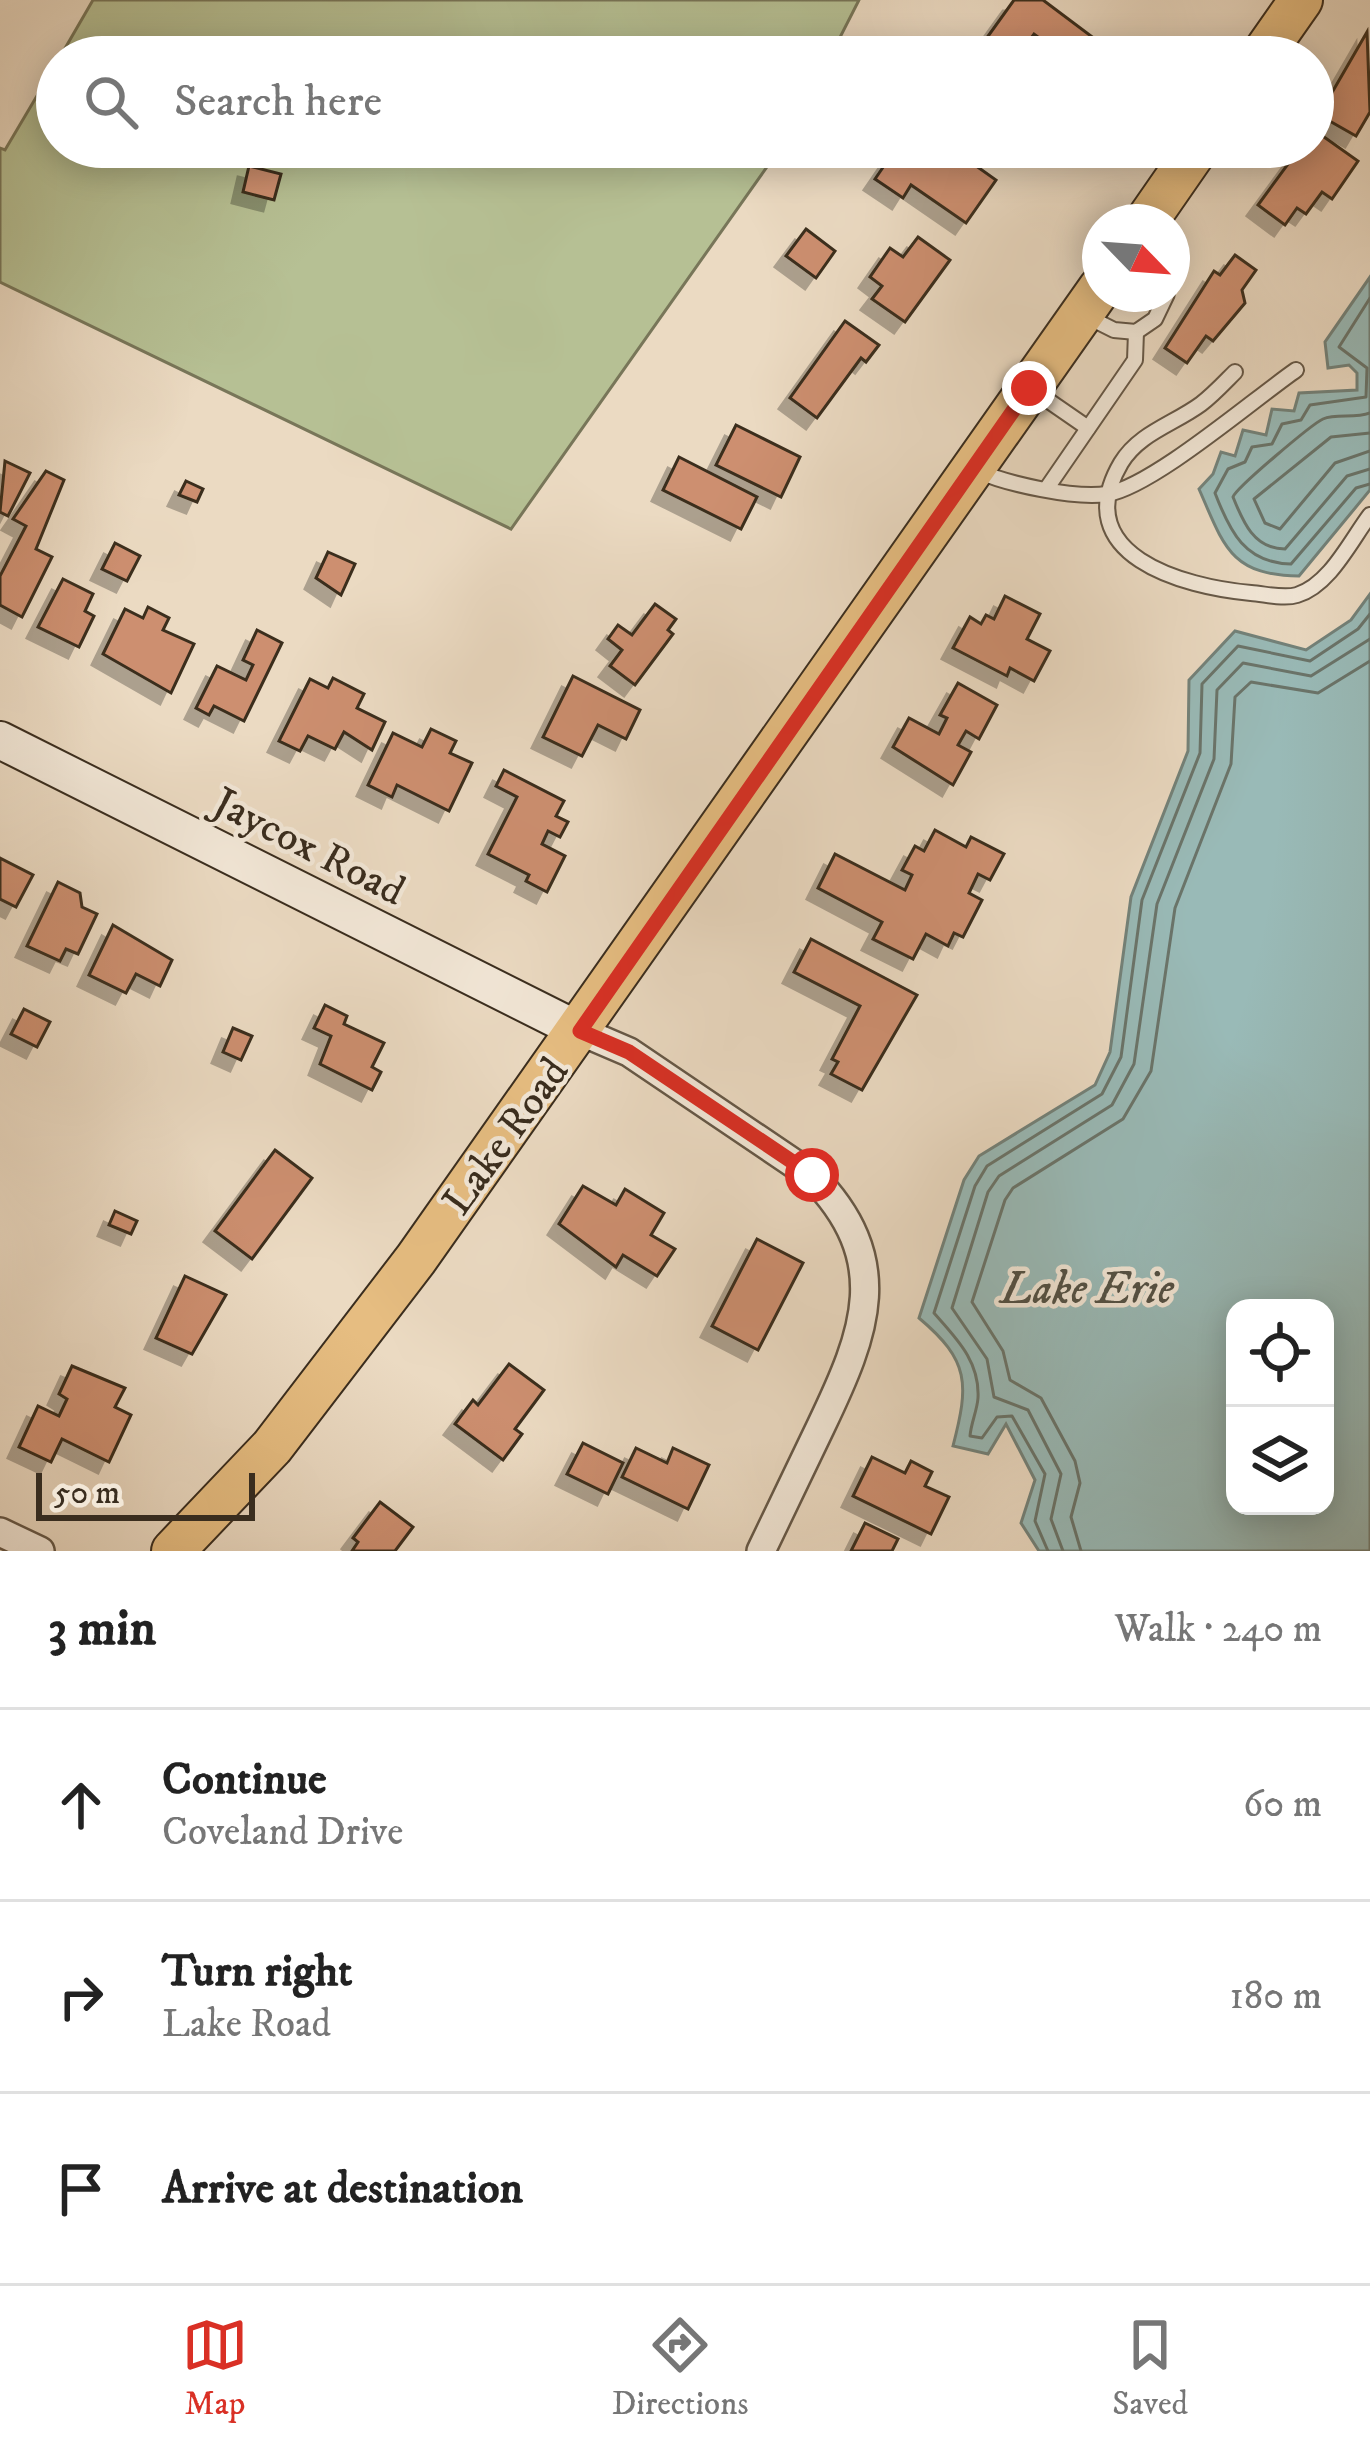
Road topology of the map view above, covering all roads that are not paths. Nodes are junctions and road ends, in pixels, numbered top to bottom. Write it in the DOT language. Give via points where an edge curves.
graph roads {
  1 [pos="1301,0"];
  2 [pos="1276,36"];
  3 [pos="1183,168"];
  4 [pos="1158,204"];
  5 [pos="1083,312"];
  6 [pos="1100,312"];
  7 [pos="1158,312"];
  8 [pos="1136,332"];
  9 [pos="1296,370"];
  10 [pos="1235,372"];
  11 [pos="1029,388"];
  12 [pos="1088,428"];
  13 [pos="973,469"];
  14 [pos="1047,488"];
  15 [pos="1106,495"];
  16 [pos="1370,514"];
  17 [pos="0,740"];
  18 [pos="580,1031"];
  19 [pos="0,1532"];
  20 [pos="40,1551"];
  21 [pos="173,1551"];
  22 [pos="761,1551"];
  1 -- 2 [label="main road"];
  3 -- 4 [label="main road"];
  5 -- 11 [label="main road, Lake Road"];
  6 -- 8 [label="lane" via="1114,330"];
  7 -- 8 [label="lane"];
  8 -- 12 [label="lane" via="1135,360"];
  9 -- 15 [label="lane" via="1141,480"];
  10 -- 15 [label="lane" via="1202,403 1140,440"];
  11 -- 12 [label="lane"];
  11 -- 13 [label="main road, Lake Road"];
  12 -- 14 [label="lane"];
  13 -- 14 [label="lane"];
  13 -- 18 [label="main road, Lake Road"];
  14 -- 15 [label="lane"];
  15 -- 16 [label="lane" via="1108,521 1126,549 1161,575 1205,589 1294,596 1319,584"];
  17 -- 18 [label="street, Jaycox Road"];
  18 -- 21 [label="main road, Lake Road" via="272,1447"];
  18 -- 22 [label="street" via="629,1052 812,1175 858,1244 866,1299 860,1340"];
  19 -- 20 [label="street"];
}
